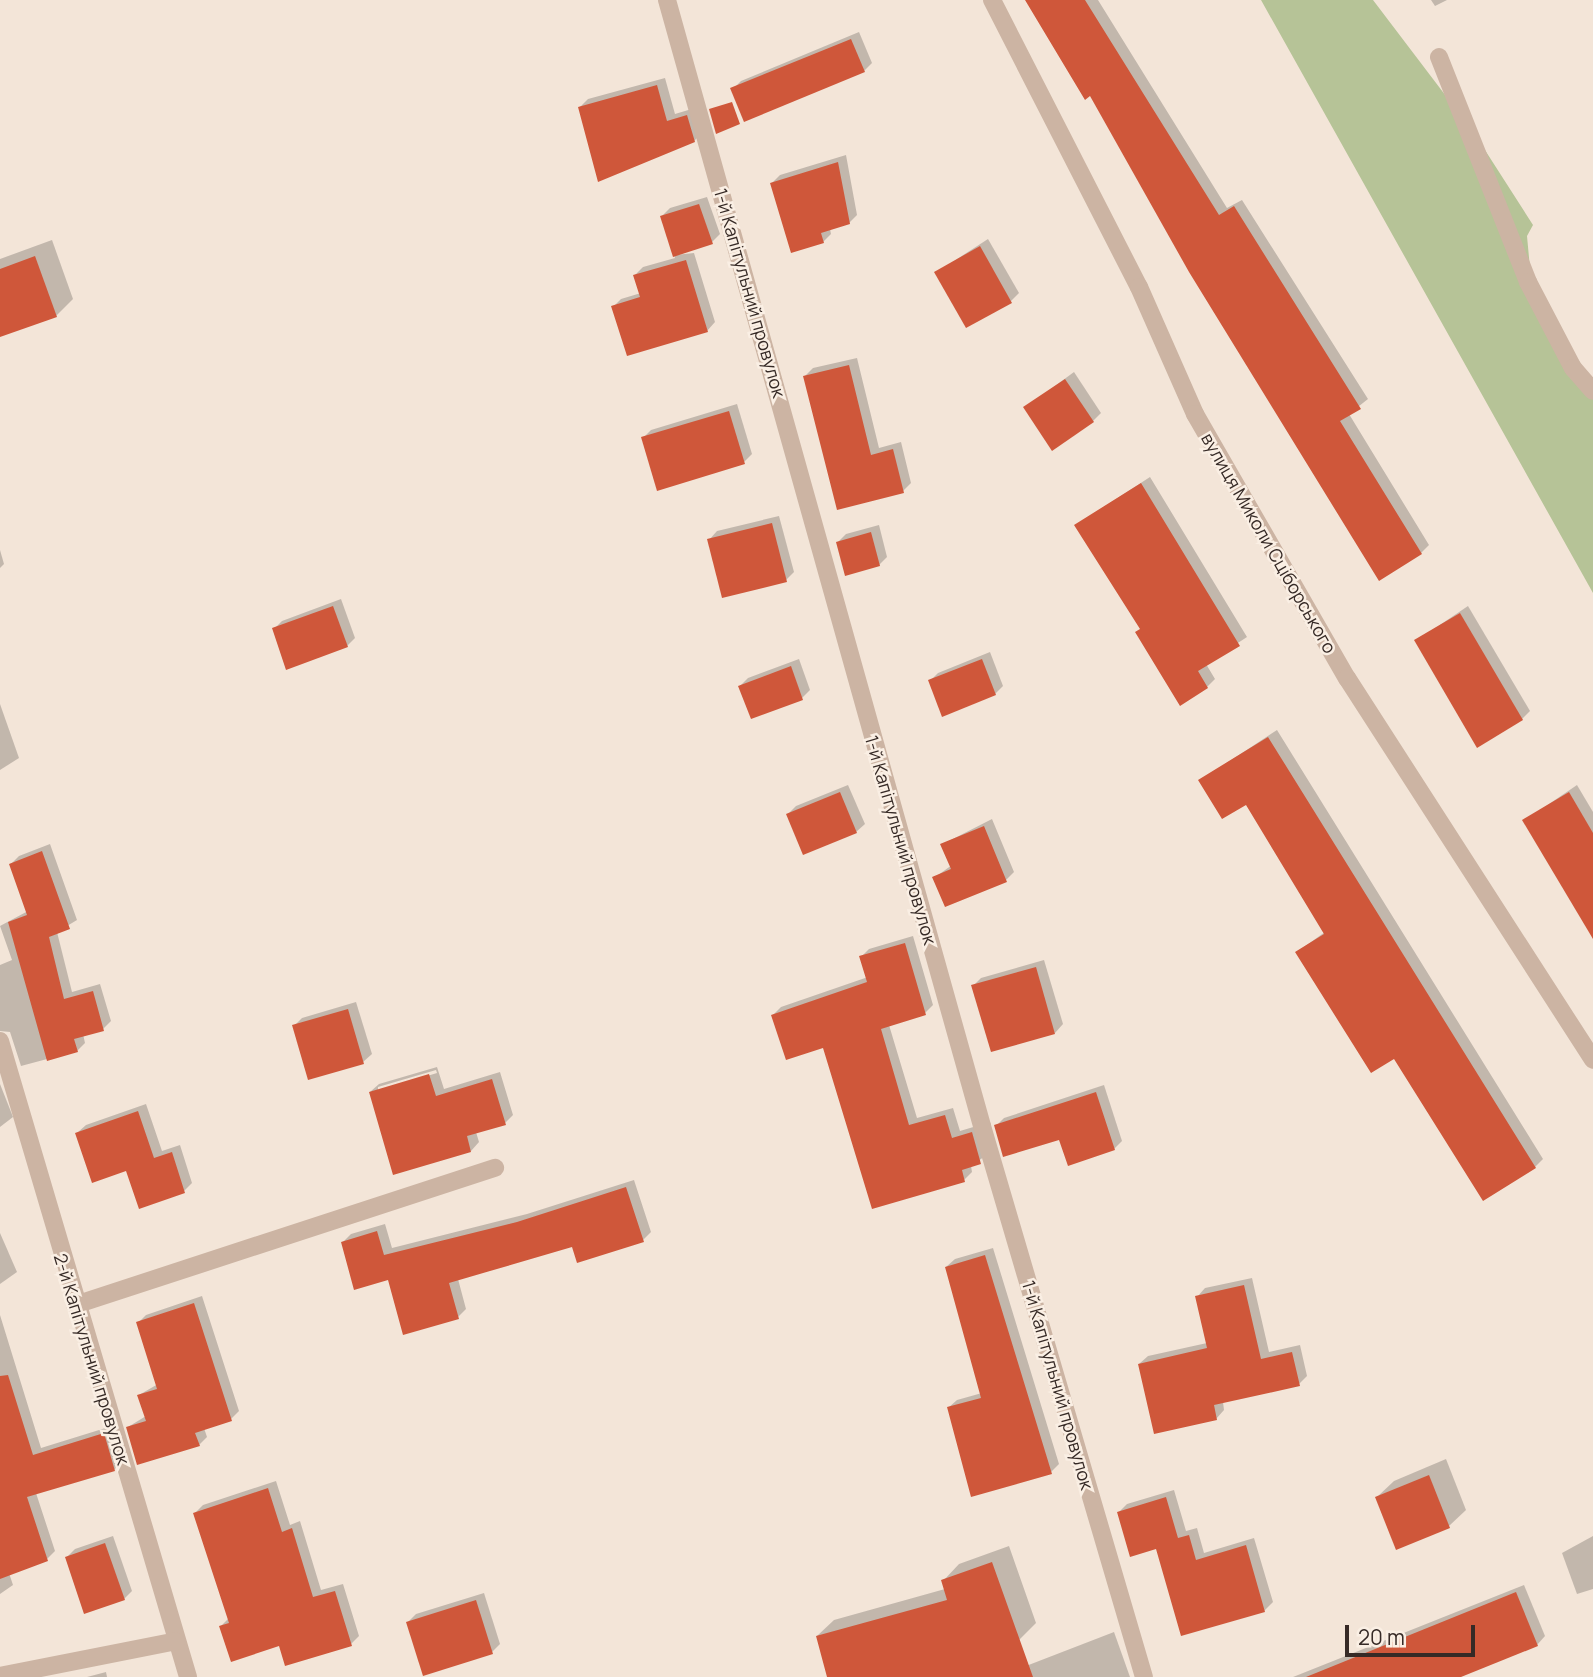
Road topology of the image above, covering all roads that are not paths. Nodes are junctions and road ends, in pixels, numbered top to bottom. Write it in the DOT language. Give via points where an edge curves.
graph roads {
  1 [pos="667,0"];
  2 [pos="992,0"];
  3 [pos="1439,57"];
  4 [pos="1593,391"];
  5 [pos="0,1041"];
  6 [pos="1593,1060"];
  7 [pos="495,1168"];
  8 [pos="75,1305"];
  9 [pos="176,1641"];
  10 [pos="0,1676"];
  11 [pos="188,1677"];
  12 [pos="1144,1677"];
  1 -- 12 [label="street, 1-й Капітульний провулок" via="967,1073"];
  2 -- 6 [label="street, вулиця Миколи Сціборського" via="1139,287 1195,414 1347,678"];
  3 -- 4 [label="street" via="1528,282 1573,368"];
  5 -- 8 [label="street, 2-й Капітульний провулок"];
  7 -- 8 [label="street"];
  8 -- 9 [label="street, 2-й Капітульний провулок"];
  9 -- 10 [label="street"];
  9 -- 11 [label="street, 2-й Капітульний провулок"];
}
